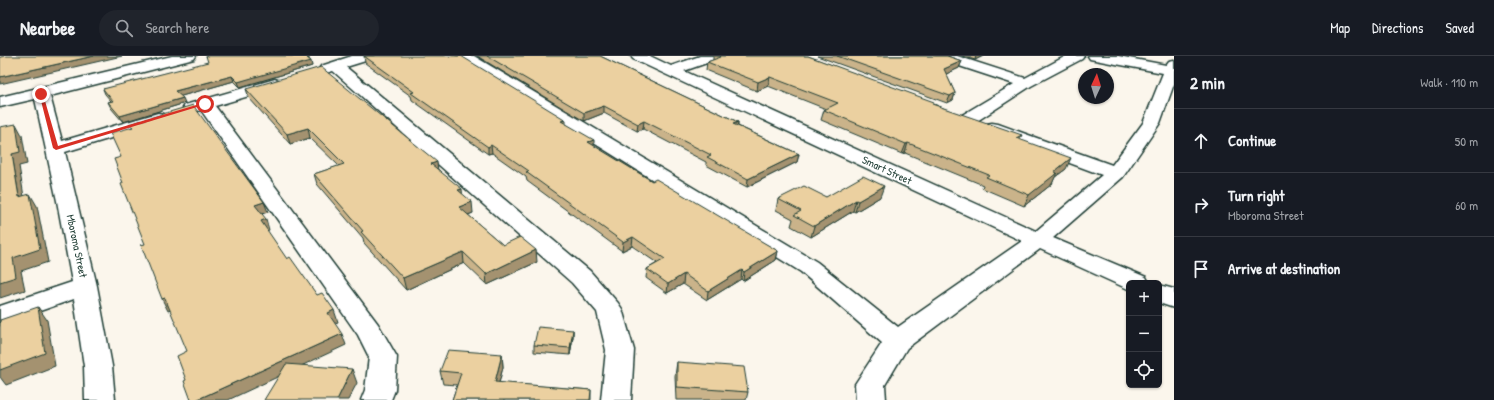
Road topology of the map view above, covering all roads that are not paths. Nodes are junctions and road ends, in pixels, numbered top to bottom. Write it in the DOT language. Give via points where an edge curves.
graph roads {
  1 [pos="189,56"];
  2 [pos="367,56"];
  3 [pos="464,56"];
  4 [pos="638,56"];
  5 [pos="713,56"];
  6 [pos="943,56"];
  7 [pos="1077,56"];
  8 [pos="1095,56"];
  9 [pos="336,66"];
  10 [pos="671,71"];
  11 [pos="314,72"];
  12 [pos="1172,73"];
  13 [pos="292,79"];
  14 [pos="1026,83"];
  15 [pos="41,94"];
  16 [pos="0,102"];
  17 [pos="205,104"];
  18 [pos="56,148"];
  19 [pos="1116,173"];
  20 [pos="1038,240"];
  21 [pos="1130,280"];
  22 [pos="85,286"];
  23 [pos="1162,294"];
  24 [pos="1174,299"];
  25 [pos="0,316"];
  26 [pos="897,341"];
  27 [pos="100,400"];
  28 [pos="376,400"];
  29 [pos="616,400"];
  30 [pos="871,400"];
  1 -- 15 [label="street"];
  2 -- 9 [label="street"];
  3 -- 26 [label="street" via="809,267"];
  4 -- 10 [label="street, Smart Street"];
  5 -- 10 [label="street"];
  6 -- 14 [label="street"];
  7 -- 14 [label="street"];
  8 -- 12 [label="street"];
  9 -- 11 [label="street"];
  9 -- 29 [label="street" via="581,277 609,309 620,350"];
  10 -- 20 [label="street, Smart Street"];
  12 -- 19 [label="street" via="1151,123"];
  13 -- 17 [label="street"];
  14 -- 19 [label="street" via="961,116"];
  15 -- 16 [label="street"];
  15 -- 18 [label="street, Mboroma Street"];
  17 -- 18 [label="street"];
  17 -- 28 [label="street" via="369,331 383,357 380,390"];
  18 -- 22 [label="street, Mboroma Street"];
  19 -- 20 [label="street"];
  20 -- 21 [label="street, Smart Street"];
  20 -- 26 [label="street"];
  22 -- 25 [label="street"];
  22 -- 27 [label="street, Mboroma Street" via="101,379"];
  23 -- 24 [label="street"];
  26 -- 30 [label="street" via="870,384"];
}
